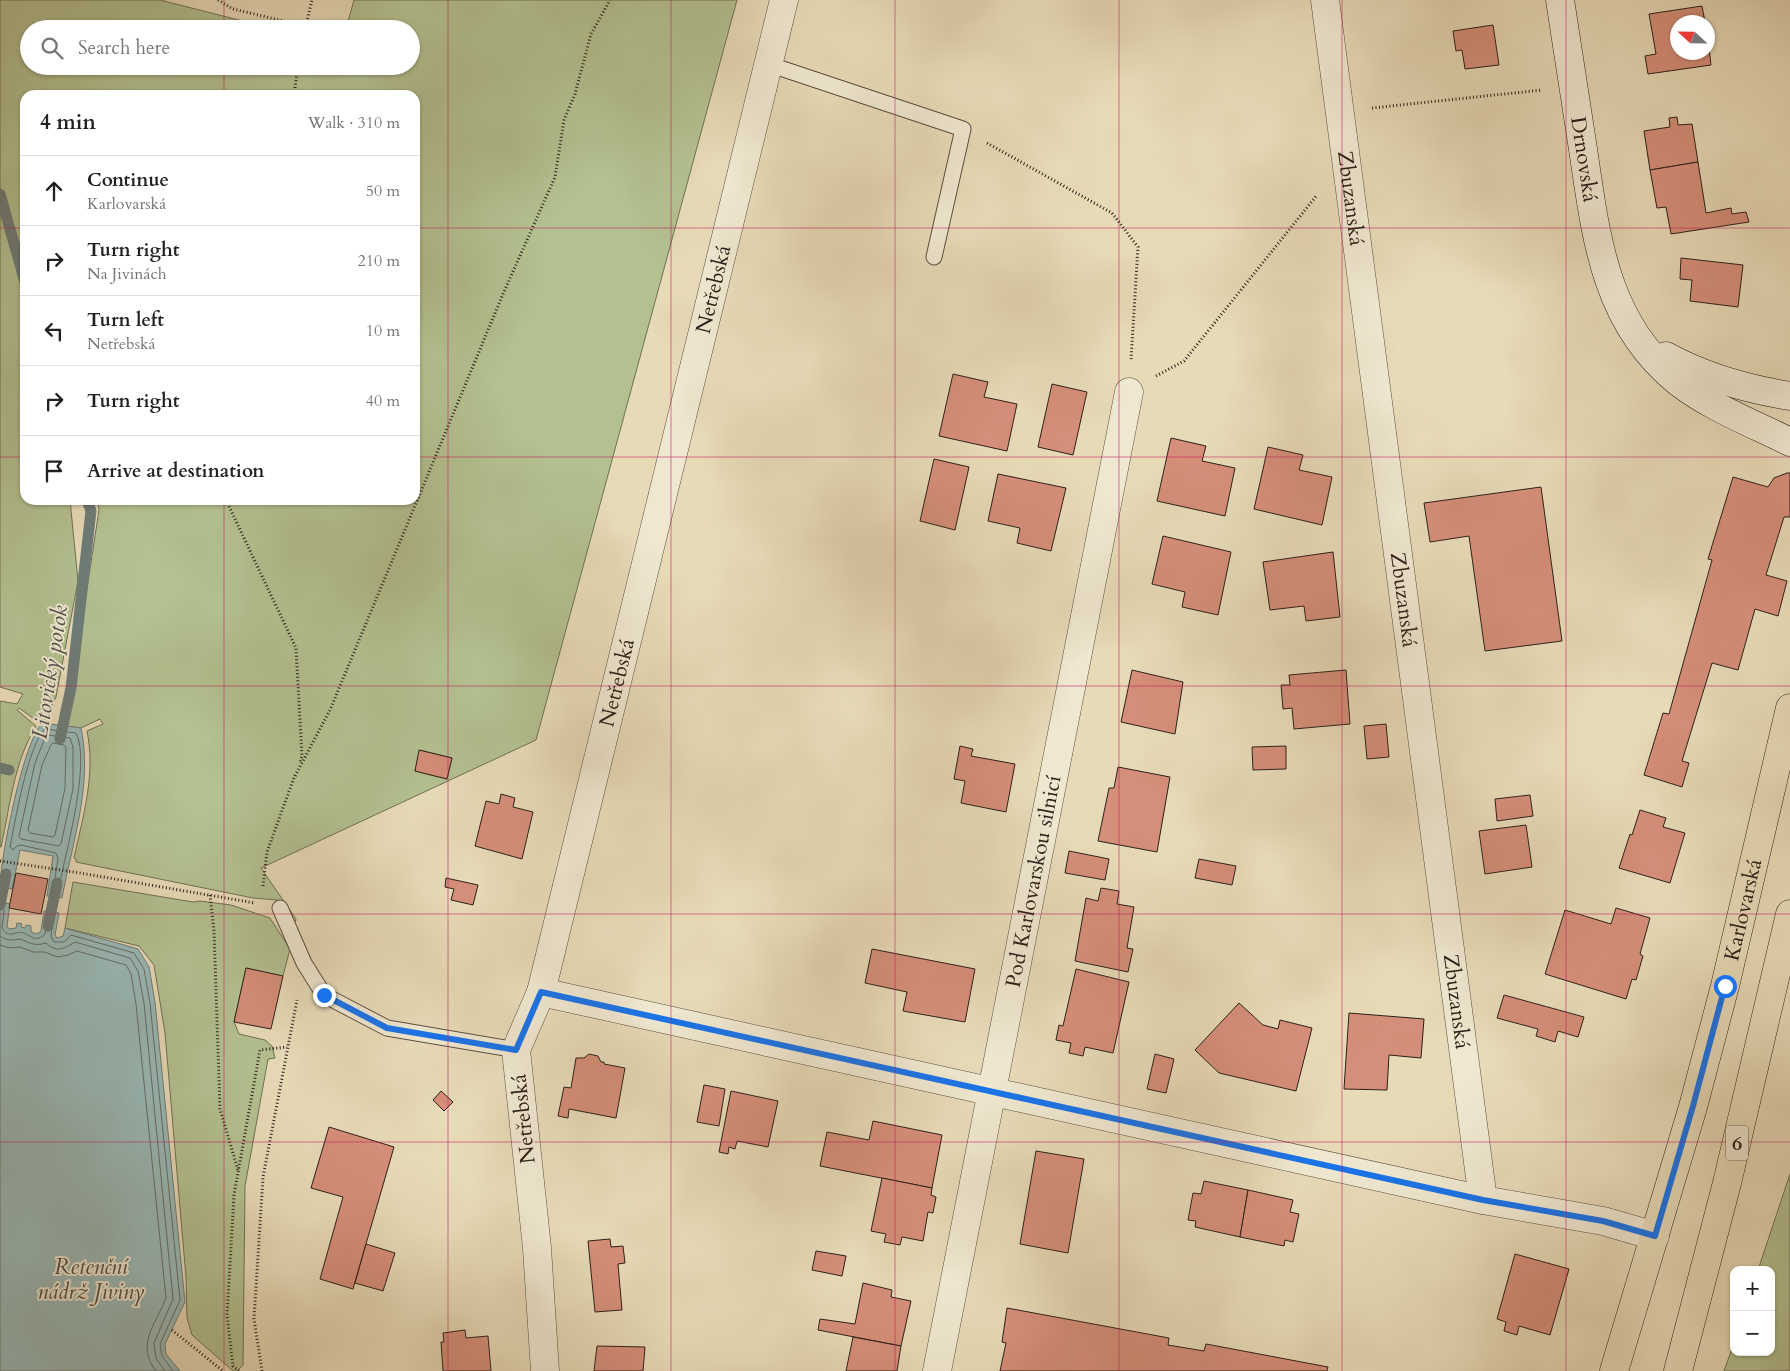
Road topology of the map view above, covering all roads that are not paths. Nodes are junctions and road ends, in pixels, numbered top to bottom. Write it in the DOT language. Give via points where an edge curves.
graph roads {
  1 [pos="784,0"];
  2 [pos="1325,0"];
  3 [pos="1560,0"];
  4 [pos="768,64"];
  5 [pos="934,257"];
  6 [pos="1623,316"];
  7 [pos="1129,392"];
  8 [pos="1790,396"];
  9 [pos="1790,442"];
  10 [pos="1790,708"];
  11 [pos="280,908"];
  12 [pos="1790,914"];
  13 [pos="1782,987"];
  14 [pos="541,992"];
  15 [pos="516,1050"];
  16 [pos="993,1092"];
  17 [pos="1483,1200"];
  18 [pos="1655,1236"];
  19 [pos="545,1371"];
  20 [pos="937,1371"];
  21 [pos="1614,1371"];
  22 [pos="1678,1371"];
  1 -- 4 [label="street, Netřebská"];
  2 -- 17 [label="street, Zbuzanská"];
  3 -- 6 [label="street, Drnovská" via="1594,224 1603,262"];
  4 -- 5 [label="lane" via="963,129"];
  4 -- 14 [label="street, Netřebská"];
  6 -- 8 [label="street, Drnovská" via="1661,353 1696,371 1748,388"];
  6 -- 9 [label="street, Drnovská" via="1639,342 1678,382"];
  7 -- 16 [label="street, Pod Karlovarskou silnicí"];
  10 -- 18 [label="main road, Karlovarská" via="1725,986"];
  11 -- 15 [label="lane" via="304,963 324,995 387,1028"];
  12 -- 13 [label="main road, 6"];
  13 -- 22 [label="main road, 6"];
  14 -- 15 [label="street, Netřebská"];
  14 -- 16 [label="street"];
  15 -- 19 [label="street, Netřebská" via="537,1248"];
  16 -- 17 [label="street"];
  16 -- 20 [label="street, Pod Karlovarskou silnicí"];
  17 -- 18 [label="street" via="1603,1221"];
  18 -- 21 [label="main road, Karlovarská"];
}
